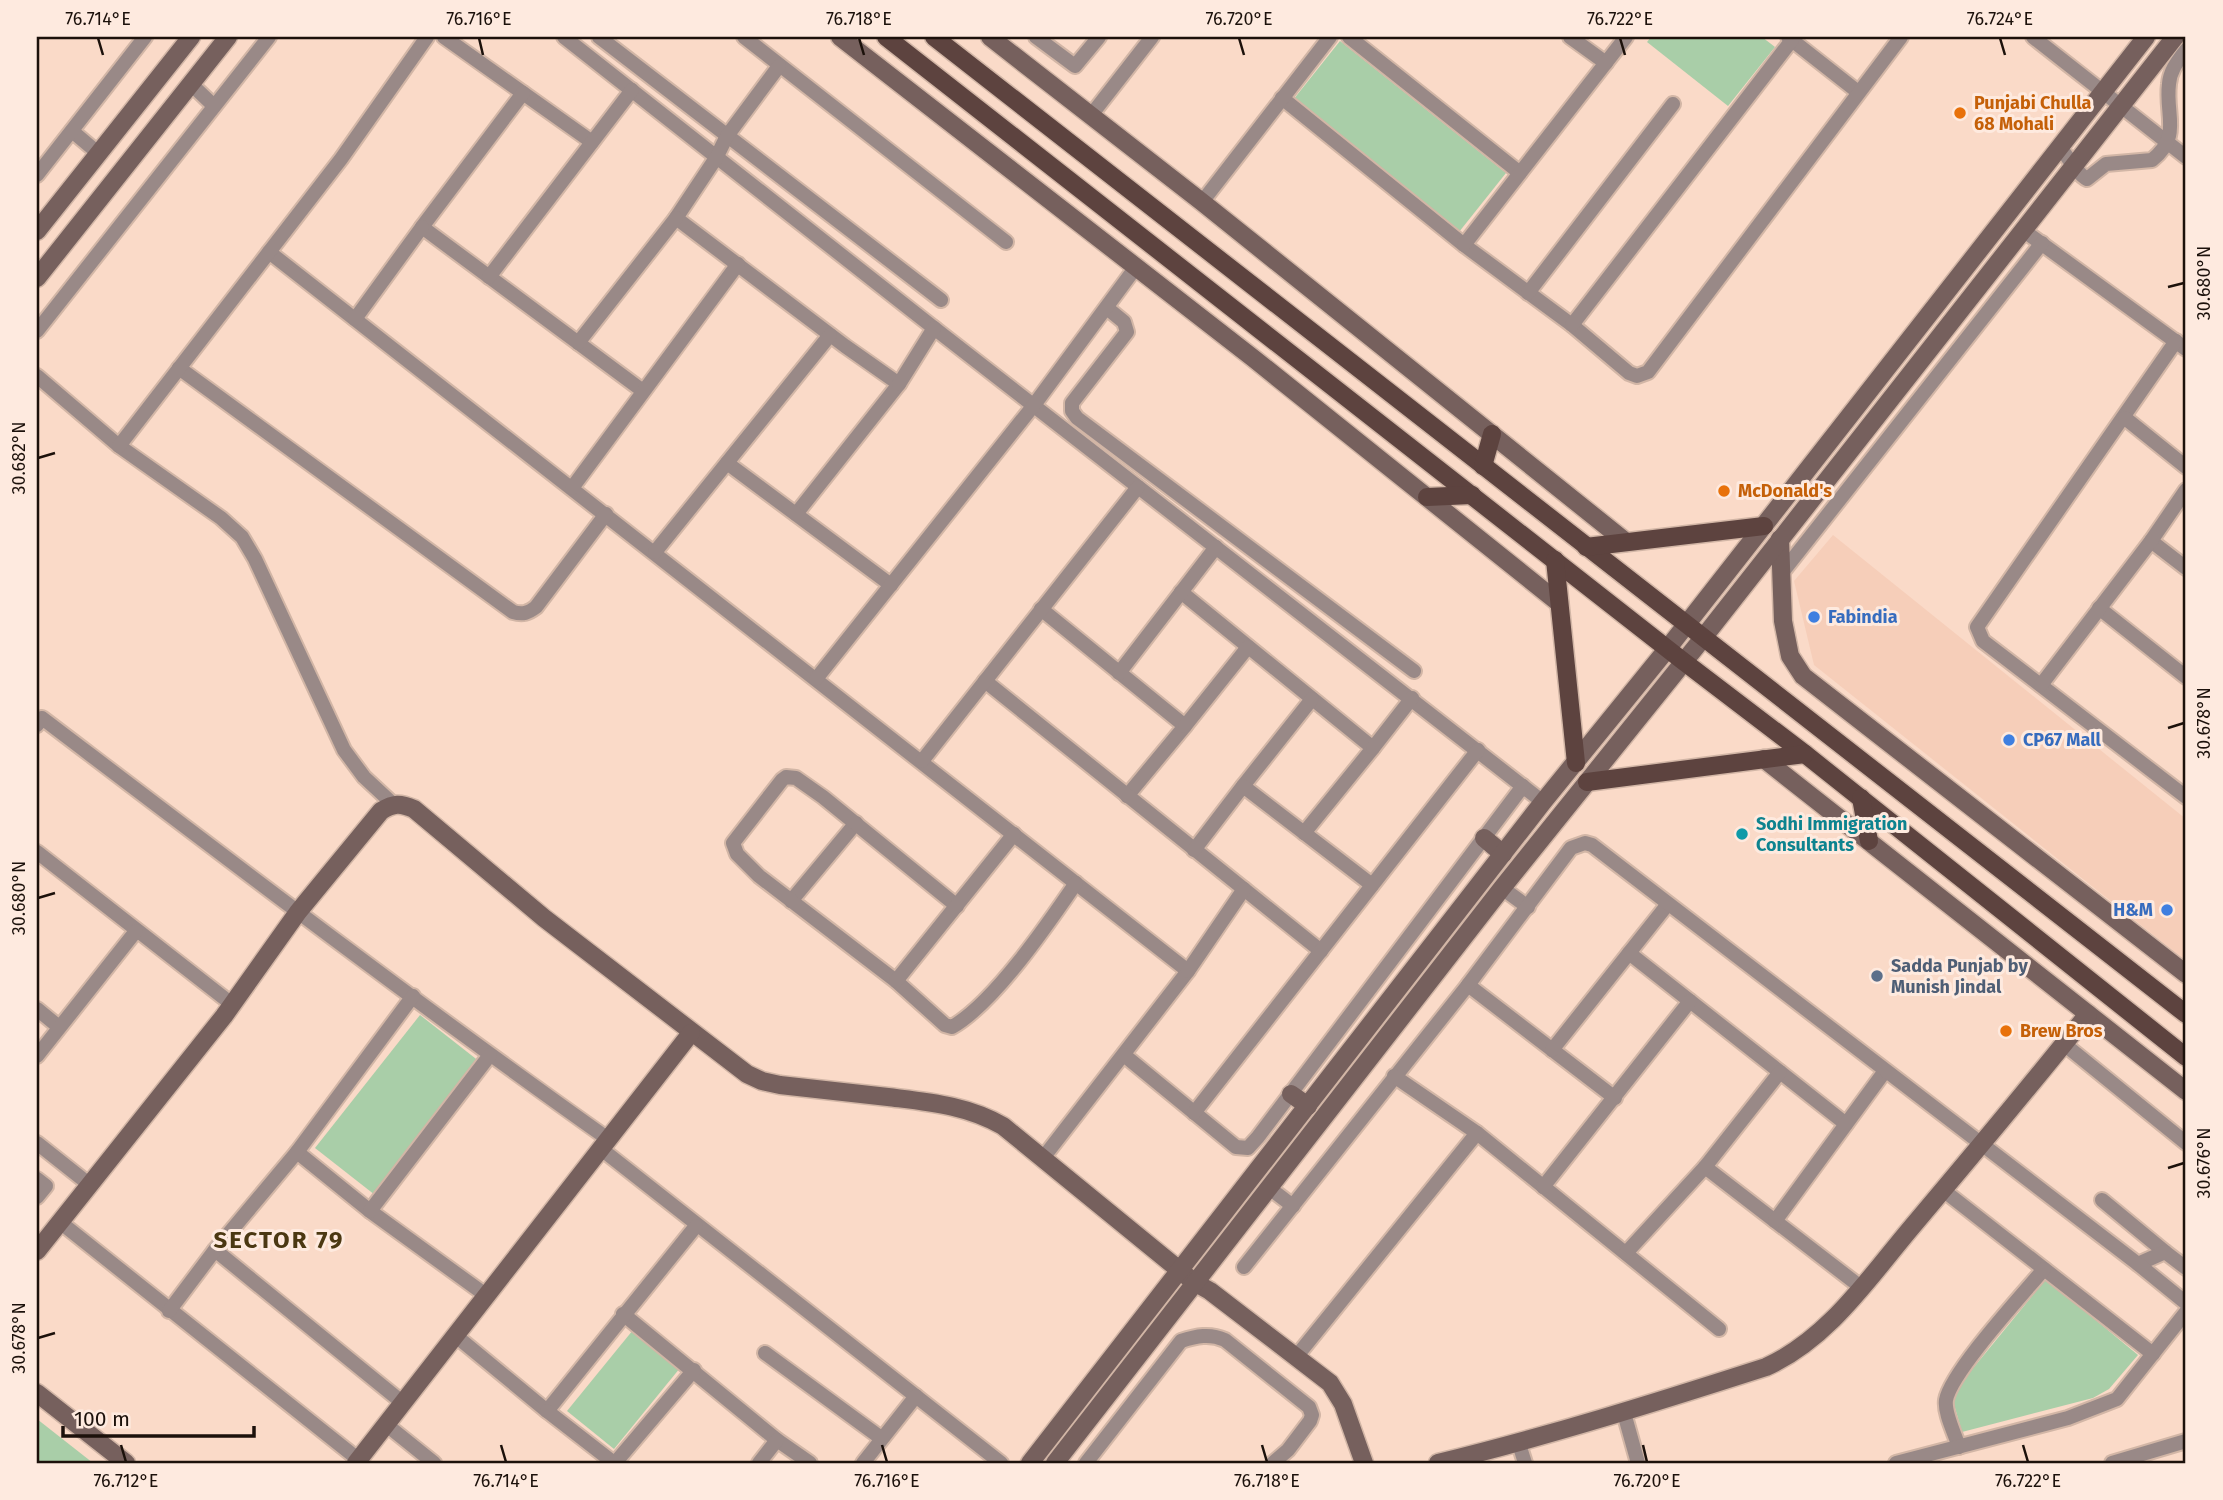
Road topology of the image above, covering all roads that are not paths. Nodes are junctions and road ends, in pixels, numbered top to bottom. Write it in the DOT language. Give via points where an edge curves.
graph roads {
  1 [pos="145,37"];
  2 [pos="191,37"];
  3 [pos="228,37"];
  4 [pos="269,37"];
  5 [pos="427,37"];
  6 [pos="444,37"];
  7 [pos="564,37"];
  8 [pos="599,37"];
  9 [pos="744,37"];
  10 [pos="840,37"];
  11 [pos="886,37"];
  12 [pos="934,37"];
  13 [pos="990,37"];
  14 [pos="1036,37"];
  15 [pos="1100,37"];
  16 [pos="1152,37"];
  17 [pos="1330,37"];
  18 [pos="1349,37"];
  19 [pos="1570,37"];
  20 [pos="1626,37"];
  21 [pos="1901,37"];
  22 [pos="2033,37"];
  23 [pos="2146,37"];
  24 [pos="2175,37"];
  25 [pos="1790,39"];
  26 [pos="2186,50"];
  27 [pos="1606,63"];
  28 [pos="779,66"];
  29 [pos="191,84"];
  30 [pos="632,90"];
  31 [pos="1858,92"];
  32 [pos="2103,92"];
  33 [pos="523,93"];
  34 [pos="1282,98"];
  35 [pos="1673,104"];
  36 [pos="215,106"];
  37 [pos="2120,106"];
  38 [pos="1092,114"];
  39 [pos="72,131"];
  40 [pos="727,135"];
  41 [pos="592,142"];
  42 [pos="2167,143"];
  43 [pos="2060,147"];
  44 [pos="98,153"];
  45 [pos="2186,157"];
  46 [pos="716,158"];
  47 [pos="2075,164"];
  48 [pos="122,170"];
  49 [pos="1520,173"];
  50 [pos="37,175"];
  51 [pos="1202,202"];
  52 [pos="676,218"];
  53 [pos="422,227"];
  54 [pos="2023,230"];
  55 [pos="37,231"];
  56 [pos="1006,242"];
  57 [pos="2042,243"];
  58 [pos="1464,245"];
  59 [pos="269,253"];
  60 [pos="738,264"];
  61 [pos="1136,267"];
  62 [pos="489,277"];
  63 [pos="37,278"];
  64 [pos="1528,293"];
  65 [pos="941,300"];
  66 [pos="1107,308"];
  67 [pos="355,320"];
  68 [pos="1572,326"];
  69 [pos="934,328"];
  70 [pos="37,331"];
  71 [pos="830,334"];
  72 [pos="578,343"];
  73 [pos="2181,345"];
  74 [pos="179,368"];
  75 [pos="37,376"];
  76 [pos="898,384"];
  77 [pos="643,391"];
  78 [pos="1034,405"];
  79 [pos="2125,418"];
  80 [pos="1492,434"];
  81 [pos="119,446"];
  82 [pos="727,463"];
  83 [pos="1483,466"];
  84 [pos="2186,467"];
  85 [pos="1138,487"];
  86 [pos="572,488"];
  87 [pos="2186,490"];
  88 [pos="1472,495"];
  89 [pos="1427,497"];
  90 [pos="606,514"];
  91 [pos="796,514"];
  92 [pos="1764,526"];
  93 [pos="1780,539"];
  94 [pos="2151,541"];
  95 [pos="1626,542"];
  96 [pos="1216,547"];
  97 [pos="1586,547"];
  98 [pos="655,552"];
  99 [pos="1555,560"];
  100 [pos="2186,568"];
  101 [pos="1781,574"];
  102 [pos="891,585"];
  103 [pos="1181,592"];
  104 [pos="1559,603"];
  105 [pos="2099,608"];
  106 [pos="1041,610"];
  107 [pos="1685,625"];
  108 [pos="1703,638"];
  109 [pos="1379,645"];
  110 [pos="1248,647"];
  111 [pos="1668,648"];
  112 [pos="1683,661"];
  113 [pos="1367,663"];
  114 [pos="1414,671"];
  115 [pos="1119,673"];
  116 [pos="2186,677"];
  117 [pos="816,679"];
  118 [pos="985,681"];
  119 [pos="2040,685"];
  120 [pos="1412,698"];
  121 [pos="1312,699"];
  122 [pos="39,719"];
  123 [pos="1185,726"];
  124 [pos="1374,748"];
  125 [pos="1478,750"];
  126 [pos="1805,754"];
  127 [pos="1764,759"];
  128 [pos="922,761"];
  129 [pos="1576,763"];
  130 [pos="1587,782"];
  131 [pos="1243,786"];
  132 [pos="1523,786"];
  133 [pos="1127,796"];
  134 [pos="2186,797"];
  135 [pos="1860,799"];
  136 [pos="1544,802"];
  137 [pos="393,804"];
  138 [pos="856,823"];
  139 [pos="1304,833"];
  140 [pos="1014,834"];
  141 [pos="1484,838"];
  142 [pos="1869,841"];
  143 [pos="1194,850"];
  144 [pos="37,852"];
  145 [pos="1503,854"];
  146 [pos="1076,883"];
  147 [pos="1372,885"];
  148 [pos="1502,888"];
  149 [pos="1244,889"];
  150 [pos="791,901"];
  151 [pos="1668,904"];
  152 [pos="957,906"];
  153 [pos="1528,907"];
  154 [pos="298,912"];
  155 [pos="136,931"];
  156 [pos="1321,951"];
  157 [pos="1629,953"];
  158 [pos="1188,971"];
  159 [pos="2186,974"];
  160 [pos="895,981"];
  161 [pos="1468,985"];
  162 [pos="413,996"];
  163 [pos="1690,1001"];
  164 [pos="233,1005"];
  165 [pos="37,1009"];
  166 [pos="2088,1014"];
  167 [pos="2186,1014"];
  168 [pos="59,1027"];
  169 [pos="691,1033"];
  170 [pos="2064,1044"];
  171 [pos="1552,1050"];
  172 [pos="490,1055"];
  173 [pos="1124,1055"];
  174 [pos="37,1056"];
  175 [pos="2186,1057"];
  176 [pos="1885,1071"];
  177 [pos="1780,1072"];
  178 [pos="1394,1076"];
  179 [pos="2186,1091"];
  180 [pos="1291,1094"];
  181 [pos="1615,1098"];
  182 [pos="1308,1106"];
  183 [pos="1194,1113"];
  184 [pos="1846,1124"];
  185 [pos="1477,1133"];
  186 [pos="37,1143"];
  187 [pos="604,1143"];
  188 [pos="2186,1143"];
  189 [pos="1982,1145"];
  190 [pos="297,1152"];
  191 [pos="1043,1158"];
  192 [pos="1704,1167"];
  193 [pos="37,1179"];
  194 [pos="90,1185"];
  195 [pos="1268,1187"];
  196 [pos="1544,1187"];
  197 [pos="1943,1190"];
  198 [pos="37,1197"];
  199 [pos="2102,1200"];
  200 [pos="1293,1206"];
  201 [pos="370,1211"];
  202 [pos="60,1222"];
  203 [pos="1775,1222"];
  204 [pos="696,1226"];
  205 [pos="215,1250"];
  206 [pos="37,1251"];
  207 [pos="2165,1252"];
  208 [pos="1626,1253"];
  209 [pos="2138,1264"];
  210 [pos="1244,1267"];
  211 [pos="2186,1268"];
  212 [pos="2044,1269"];
  213 [pos="1188,1276"];
  214 [pos="1862,1288"];
  215 [pos="487,1296"];
  216 [pos="2186,1303"];
  217 [pos="169,1311"];
  218 [pos="2186,1312"];
  219 [pos="623,1314"];
  220 [pos="1719,1329"];
  221 [pos="456,1336"];
  222 [pos="765,1353"];
  223 [pos="2153,1354"];
  224 [pos="1296,1357"];
  225 [pos="694,1370"];
  226 [pos="37,1393"];
  227 [pos="916,1396"];
  228 [pos="403,1403"];
  229 [pos="547,1411"];
  230 [pos="1624,1413"];
  231 [pos="387,1426"];
  232 [pos="881,1438"];
  233 [pos="777,1440"];
  234 [pos="2186,1441"];
  235 [pos="1519,1444"];
  236 [pos="1959,1447"];
  237 [pos="358,1462"];
  238 [pos="126,1463"];
  239 [pos="434,1463"];
  240 [pos="615,1463"];
  241 [pos="759,1463"];
  242 [pos="810,1463"];
  243 [pos="863,1463"];
  244 [pos="1001,1463"];
  245 [pos="1030,1463"];
  246 [pos="1055,1463"];
  247 [pos="1086,1463"];
  248 [pos="1273,1463"];
  249 [pos="1364,1463"];
  250 [pos="1438,1463"];
  251 [pos="1525,1463"];
  252 [pos="1638,1463"];
  253 [pos="1896,1463"];
  254 [pos="2112,1463"];
  1 -- 39 [label="street"];
  2 -- 44 [label="street"];
  3 -- 29 [label="street"];
  4 -- 36 [label="street"];
  5 -- 59 [label="street"];
  6 -- 33 [label="street"];
  7 -- 30 [label="street"];
  8 -- 40 [label="street"];
  9 -- 28 [label="street"];
  10 -- 61 [label="street"];
  11 -- 88 [label="main road"];
  12 -- 83 [label="main road"];
  13 -- 38 [label="street"];
  14 -- 15 [label="street" via="1075,66"];
  16 -- 38 [label="street"];
  17 -- 34 [label="street"];
  18 -- 49 [label="street"];
  19 -- 27 [label="street"];
  20 -- 27 [label="street"];
  21 -- 31 [label="street"];
  22 -- 32 [label="street"];
  23 -- 32 [label="street"];
  24 -- 37 [label="street"];
  25 -- 31 [label="street"];
  25 -- 68 [label="street"];
  26 -- 42 [label="street" via="2169,84 2171,132"];
  27 -- 49 [label="street"];
  28 -- 40 [label="street"];
  28 -- 56 [label="street"];
  29 -- 36 [label="street"];
  29 -- 48 [label="street"];
  30 -- 41 [label="street"];
  30 -- 46 [label="street"];
  31 -- 68 [label="street" via="1648,372 1629,373"];
  32 -- 37 [label="street"];
  32 -- 43 [label="street"];
  33 -- 41 [label="street"];
  33 -- 53 [label="street"];
  34 -- 51 [label="street"];
  34 -- 58 [label="street"];
  35 -- 64 [label="street"];
  36 -- 70 [label="street"];
  37 -- 42 [label="street"];
  37 -- 47 [label="street"];
  38 -- 51 [label="street"];
  39 -- 44 [label="street"];
  39 -- 50 [label="street"];
  40 -- 46 [label="street"];
  40 -- 65 [label="street"];
  41 -- 62 [label="street"];
  42 -- 45 [label="street"];
  42 -- 47 [label="street" via="2152,160 2113,162 2089,178 2081,176"];
  43 -- 47 [label="street"];
  43 -- 92 [label="street"];
  44 -- 48 [label="street"];
  44 -- 55 [label="street"];
  46 -- 52 [label="street"];
  46 -- 69 [label="street"];
  47 -- 54 [label="street"];
  48 -- 63 [label="street"];
  49 -- 58 [label="street"];
  51 -- 80 [label="street"];
  52 -- 60 [label="street"];
  52 -- 72 [label="street"];
  53 -- 62 [label="street"];
  53 -- 67 [label="street"];
  54 -- 57 [label="street"];
  54 -- 93 [label="street"];
  57 -- 73 [label="street"];
  57 -- 101 [label="street"];
  58 -- 64 [label="street"];
  59 -- 67 [label="street"];
  59 -- 74 [label="street"];
  60 -- 71 [label="street"];
  60 -- 77 [label="street"];
  61 -- 66 [label="street"];
  61 -- 89 [label="street"];
  62 -- 72 [label="street"];
  64 -- 68 [label="street"];
  66 -- 78 [label="street"];
  66 -- 109 [label="street" via="1124,322 1127,332 1072,403 1077,418"];
  67 -- 86 [label="street"];
  69 -- 76 [label="street"];
  69 -- 78 [label="street"];
  71 -- 76 [label="street"];
  71 -- 82 [label="street"];
  72 -- 77 [label="street"];
  73 -- 79 [label="street"];
  74 -- 81 [label="street"];
  74 -- 90 [label="street" via="520,615 536,607"];
  75 -- 81 [label="street"];
  76 -- 91 [label="street"];
  77 -- 86 [label="street"];
  78 -- 85 [label="street"];
  78 -- 102 [label="street"];
  79 -- 84 [label="street"];
  79 -- 119 [label="street" via="1977,627 1983,641"];
  80 -- 83 [label="main road"];
  80 -- 95 [label="street"];
  81 -- 137 [label="street" via="242,537 344,750"];
  82 -- 91 [label="street"];
  82 -- 98 [label="street"];
  83 -- 97 [label="main road"];
  85 -- 96 [label="street"];
  85 -- 106 [label="street"];
  86 -- 90 [label="street"];
  87 -- 94 [label="street"];
  88 -- 89 [label="main road"];
  88 -- 99 [label="main road"];
  89 -- 104 [label="street"];
  90 -- 98 [label="street"];
  91 -- 102 [label="street"];
  92 -- 95 [label="main road"];
  92 -- 107 [label="street"];
  93 -- 101 [label="street"];
  93 -- 108 [label="street"];
  94 -- 100 [label="street"];
  94 -- 105 [label="street"];
  95 -- 97 [label="main road"];
  96 -- 103 [label="street"];
  96 -- 113 [label="street"];
  97 -- 107 [label="main road"];
  98 -- 117 [label="street"];
  99 -- 104 [label="main road"];
  99 -- 111 [label="main road"];
  101 -- 159 [label="street" via="1786,639 1802,676"];
  102 -- 117 [label="street"];
  103 -- 110 [label="street"];
  103 -- 115 [label="street"];
  104 -- 129 [label="main road"];
  105 -- 116 [label="street"];
  105 -- 119 [label="street"];
  106 -- 115 [label="street"];
  106 -- 118 [label="street"];
  107 -- 108 [label="main road"];
  107 -- 111 [label="street"];
  108 -- 112 [label="street"];
  108 -- 167 [label="main road"];
  109 -- 113 [label="street"];
  109 -- 114 [label="street"];
  110 -- 121 [label="street"];
  110 -- 123 [label="street"];
  111 -- 112 [label="main road"];
  111 -- 129 [label="street"];
  112 -- 126 [label="main road"];
  112 -- 130 [label="street"];
  113 -- 120 [label="street"];
  115 -- 123 [label="street"];
  117 -- 128 [label="street"];
  118 -- 128 [label="street"];
  118 -- 133 [label="street"];
  119 -- 134 [label="street"];
  120 -- 124 [label="street"];
  120 -- 125 [label="street"];
  121 -- 124 [label="street"];
  121 -- 131 [label="street"];
  122 -- 154 [label="street"];
  123 -- 133 [label="street"];
  124 -- 139 [label="street"];
  125 -- 132 [label="street"];
  125 -- 147 [label="street"];
  126 -- 127 [label="main road"];
  126 -- 135 [label="main road"];
  127 -- 130 [label="main road"];
  127 -- 142 [label="street"];
  128 -- 140 [label="street"];
  129 -- 136 [label="street"];
  130 -- 148 [label="street"];
  131 -- 139 [label="street"];
  131 -- 143 [label="street"];
  132 -- 136 [label="street"];
  132 -- 141 [label="street"];
  133 -- 143 [label="street"];
  135 -- 142 [label="main road"];
  135 -- 175 [label="main road"];
  136 -- 145 [label="street"];
  137 -- 154 [label="street" via="382,811"];
  137 -- 169 [label="street" via="414,809"];
  138 -- 150 [label="street"];
  138 -- 150 [label="street" via="796,778 782,780 733,843 737,855"];
  138 -- 152 [label="street"];
  139 -- 147 [label="street"];
  140 -- 146 [label="street"];
  140 -- 152 [label="street"];
  141 -- 145 [label="street"];
  141 -- 180 [label="street"];
  142 -- 166 [label="street"];
  143 -- 149 [label="street"];
  144 -- 155 [label="street"];
  145 -- 182 [label="street"];
  146 -- 158 [label="street"];
  146 -- 160 [label="street" via="1013,970 952,1027"];
  147 -- 156 [label="street"];
  148 -- 153 [label="street"];
  148 -- 195 [label="street"];
  149 -- 156 [label="street"];
  149 -- 158 [label="street"];
  150 -- 160 [label="street"];
  151 -- 153 [label="street" via="1585,843 1571,848"];
  151 -- 157 [label="street"];
  151 -- 176 [label="street"];
  152 -- 160 [label="street"];
  153 -- 161 [label="street"];
  154 -- 162 [label="street"];
  154 -- 164 [label="street"];
  155 -- 164 [label="street"];
  155 -- 168 [label="street"];
  156 -- 183 [label="street"];
  157 -- 163 [label="street"];
  157 -- 171 [label="street"];
  158 -- 173 [label="street"];
  161 -- 171 [label="street"];
  161 -- 178 [label="street"];
  162 -- 172 [label="street"];
  162 -- 190 [label="street"];
  163 -- 177 [label="street"];
  163 -- 181 [label="street"];
  164 -- 194 [label="street"];
  165 -- 168 [label="street"];
  166 -- 170 [label="street"];
  166 -- 179 [label="street"];
  168 -- 174 [label="street"];
  169 -- 187 [label="street"];
  169 -- 191 [label="street" via="762,1081 967,1110 1003,1126"];
  170 -- 188 [label="street"];
  170 -- 189 [label="street"];
  171 -- 181 [label="street"];
  172 -- 187 [label="street"];
  172 -- 201 [label="street"];
  173 -- 183 [label="street"];
  173 -- 191 [label="street"];
  176 -- 184 [label="street"];
  176 -- 189 [label="street"];
  177 -- 184 [label="street"];
  177 -- 192 [label="street"];
  178 -- 185 [label="street"];
  178 -- 200 [label="street"];
  180 -- 182 [label="street"];
  180 -- 183 [label="street" via="1248,1148 1236,1147"];
  181 -- 196 [label="street"];
  182 -- 213 [label="street"];
  184 -- 203 [label="street"];
  185 -- 196 [label="street"];
  185 -- 224 [label="street"];
  186 -- 194 [label="street"];
  187 -- 204 [label="street"];
  187 -- 215 [label="street"];
  189 -- 197 [label="street"];
  189 -- 209 [label="street"];
  190 -- 201 [label="street"];
  190 -- 205 [label="street"];
  191 -- 213 [label="street"];
  192 -- 203 [label="street"];
  192 -- 208 [label="street"];
  193 -- 198 [label="street" via="46,1185"];
  194 -- 202 [label="street"];
  195 -- 200 [label="street"];
  195 -- 213 [label="street"];
  196 -- 208 [label="street"];
  197 -- 212 [label="street"];
  197 -- 214 [label="street"];
  199 -- 207 [label="street"];
  200 -- 210 [label="street"];
  201 -- 215 [label="street"];
  202 -- 206 [label="street"];
  202 -- 217 [label="street"];
  203 -- 214 [label="street"];
  204 -- 219 [label="street"];
  204 -- 227 [label="street"];
  205 -- 217 [label="street"];
  205 -- 228 [label="street"];
  207 -- 209 [label="street"];
  207 -- 211 [label="street"];
  208 -- 220 [label="street"];
  209 -- 216 [label="street"];
  212 -- 223 [label="street"];
  212 -- 236 [label="street" via="1951,1386 1945,1402"];
  213 -- 224 [label="street"];
  213 -- 245 [label="street"];
  213 -- 246 [label="street"];
  214 -- 230 [label="street" via="1788,1357"];
  215 -- 221 [label="street"];
  217 -- 237 [label="street"];
  218 -- 223 [label="street"];
  219 -- 225 [label="street"];
  219 -- 229 [label="street"];
  221 -- 228 [label="street"];
  221 -- 229 [label="street"];
  222 -- 232 [label="street"];
  223 -- 236 [label="street" via="2117,1399 2068,1418"];
  224 -- 249 [label="street" via="1330,1383 1343,1404"];
  225 -- 233 [label="street"];
  225 -- 240 [label="street"];
  226 -- 238 [label="street"];
  227 -- 232 [label="street"];
  227 -- 244 [label="street"];
  228 -- 231 [label="street"];
  229 -- 240 [label="street"];
  230 -- 235 [label="street"];
  230 -- 252 [label="street"];
  231 -- 237 [label="street"];
  231 -- 239 [label="street"];
  232 -- 243 [label="street"];
  233 -- 241 [label="street"];
  233 -- 242 [label="street"];
  234 -- 254 [label="street"];
  235 -- 250 [label="street"];
  235 -- 251 [label="street"];
  236 -- 253 [label="street"];
  247 -- 248 [label="street" via="1181,1341 1210,1336 1225,1340 1309,1407 1310,1420"];
}
